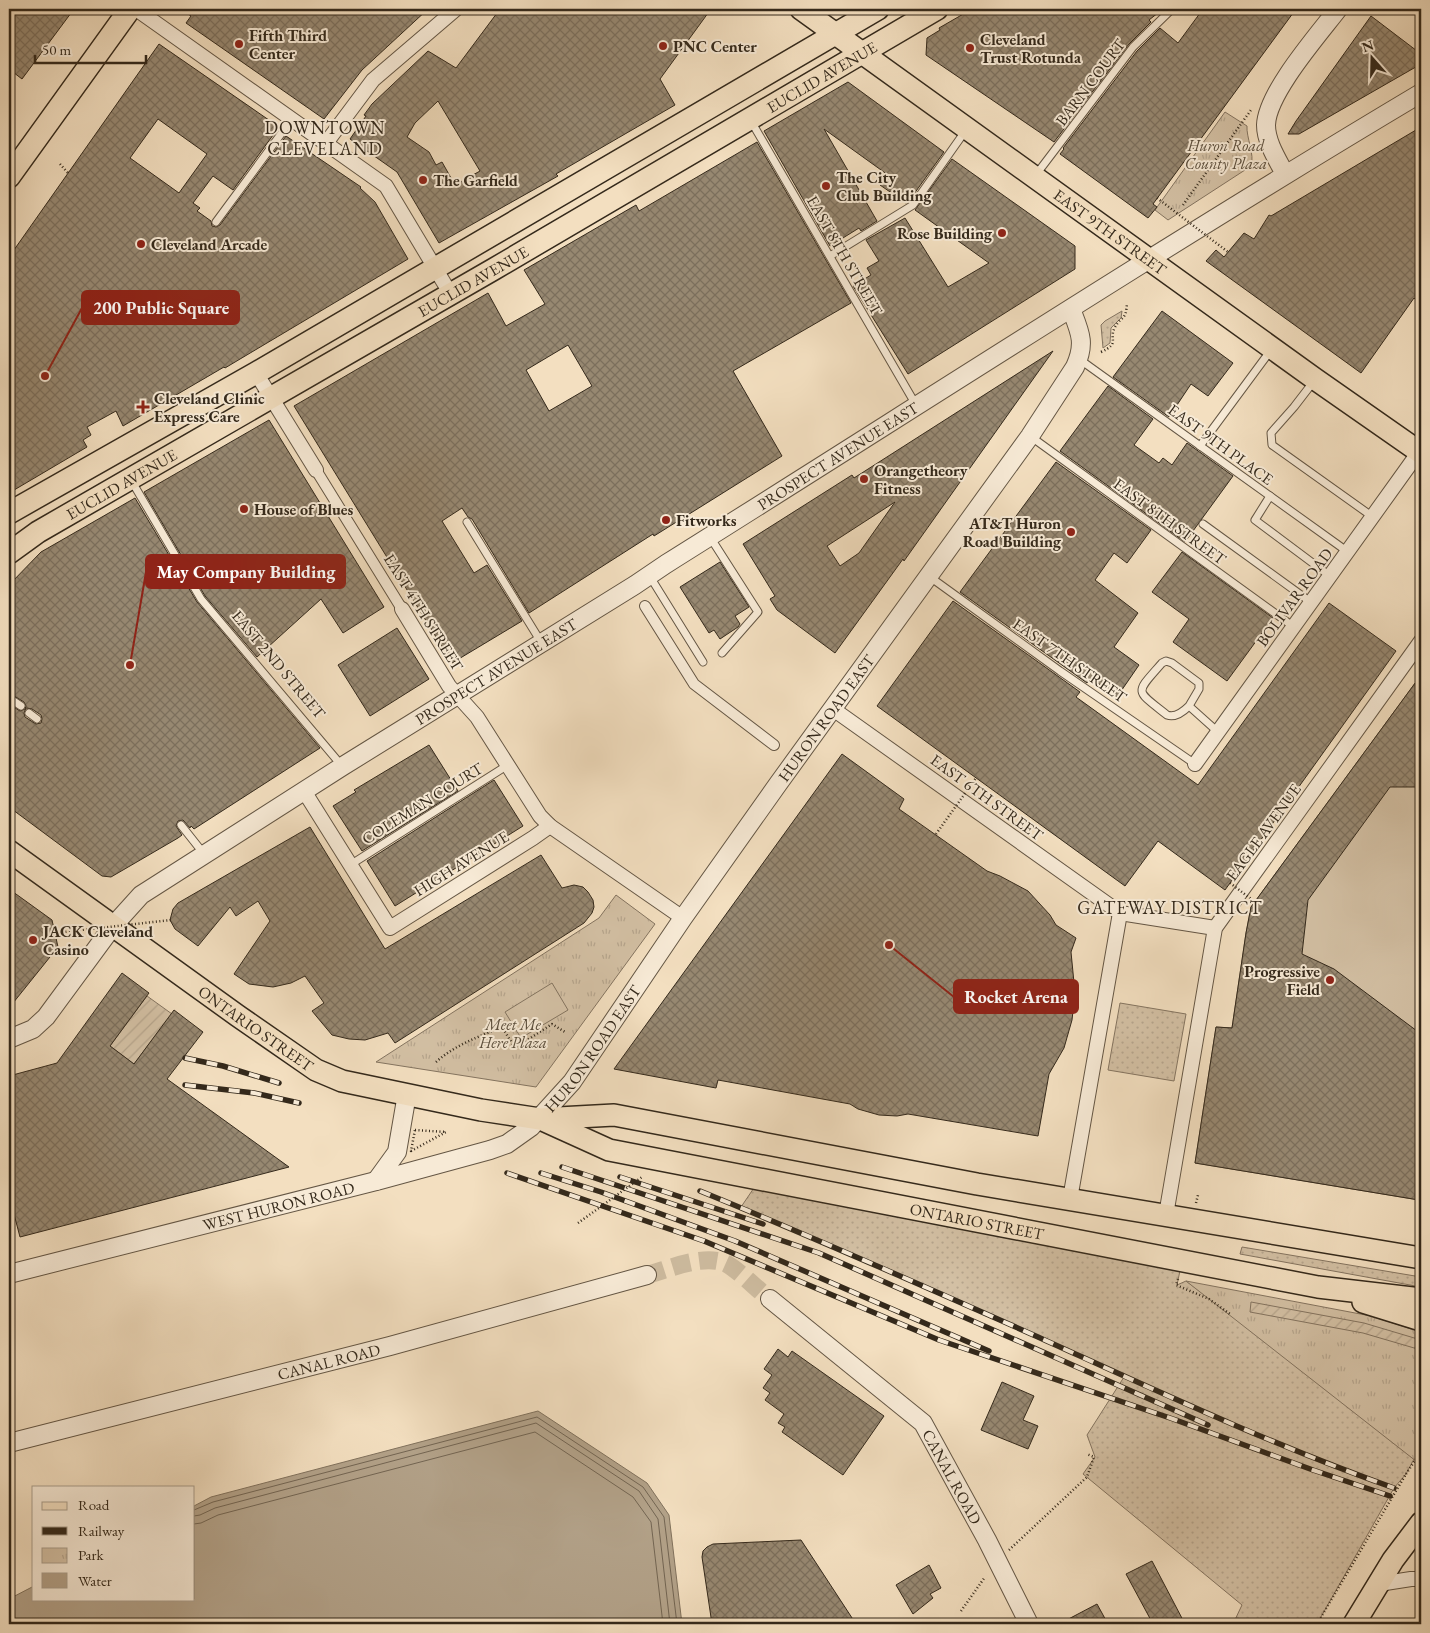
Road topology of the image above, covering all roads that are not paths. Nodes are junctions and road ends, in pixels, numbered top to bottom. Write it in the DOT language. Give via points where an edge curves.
graph roads {
  1 [pos="130,9"];
  2 [pos="136,9"];
  3 [pos="456,9"];
  4 [pos="801,9"];
  5 [pos="878,9"];
  6 [pos="937,9"];
  7 [pos="1172,9"];
  8 [pos="1338,9"];
  9 [pos="835,34"];
  10 [pos="862,52"];
  11 [pos="1421,93"];
  12 [pos="749,118"];
  13 [pos="292,119"];
  14 [pos="968,128"];
  15 [pos="326,143"];
  16 [pos="1285,174"];
  17 [pos="1035,176"];
  18 [pos="9,177"];
  19 [pos="216,222"];
  20 [pos="830,256"];
  21 [pos="1150,258"];
  22 [pos="435,268"];
  23 [pos="450,293"];
  24 [pos="1071,309"];
  25 [pos="1273,348"];
  26 [pos="1079,359"];
  27 [pos="256,373"];
  28 [pos="1315,379"];
  29 [pos="270,398"];
  30 [pos="916,406"];
  31 [pos="1030,436"];
  32 [pos="1200,446"];
  33 [pos="1421,452"];
  34 [pos="316,470"];
  35 [pos="130,479"];
  36 [pos="1270,496"];
  37 [pos="9,513"];
  38 [pos="1373,517"];
  39 [pos="467,522"];
  40 [pos="1203,524"];
  41 [pos="710,537"];
  42 [pos="1348,552"];
  43 [pos="9,553"];
  44 [pos="649,575"];
  45 [pos="1331,576"];
  46 [pos="930,577"];
  47 [pos="1312,603"];
  48 [pos="645,606"];
  49 [pos="402,609"];
  50 [pos="1294,628"];
  51 [pos="1421,641"];
  52 [pos="542,643"];
  53 [pos="722,653"];
  54 [pos="703,662"];
  55 [pos="457,696"];
  56 [pos="9,698"];
  57 [pos="20,706"];
  58 [pos="1189,706"];
  59 [pos="833,709"];
  60 [pos="29,713"];
  61 [pos="37,719"];
  62 [pos="1218,732"];
  63 [pos="774,745"];
  64 [pos="1195,764"];
  65 [pos="508,765"];
  66 [pos="343,766"];
  67 [pos="304,791"];
  68 [pos="181,825"];
  69 [pos="550,826"];
  70 [pos="9,851"];
  71 [pos="204,855"];
  72 [pos="350,865"];
  73 [pos="1120,913"];
  74 [pos="683,918"];
  75 [pos="113,926"];
  76 [pos="1215,928"];
  77 [pos="9,1039"];
  78 [pos="408,1094"];
  79 [pos="540,1119"];
  80 [pos="376,1181"];
  81 [pos="1070,1199"];
  82 [pos="1166,1215"];
  83 [pos="1421,1258"];
  84 [pos="9,1274"];
  85 [pos="647,1275"];
  86 [pos="1318,1288"];
  87 [pos="770,1299"];
  88 [pos="1421,1299"];
  89 [pos="1421,1320"];
  90 [pos="9,1443"];
  91 [pos="1419,1530"];
  92 [pos="1416,1579"];
  93 [pos="1379,1584"];
  94 [pos="1030,1624"];
  95 [pos="1354,1624"];
  1 -- 18 [label="main road"];
  2 -- 13 [label="street"];
  3 -- 15 [label="street" via="373,80"];
  4 -- 9 [label="main road, EAST 9TH STREET"];
  5 -- 9 [label="main road, EUCLID AVENUE"];
  6 -- 10 [label="main road, EUCLID AVENUE"];
  7 -- 17 [label="lane, BARN COURT" via="1133,47"];
  8 -- 16 [label="street" via="1279,87 1269,110 1267,136"];
  9 -- 10 [label="main road, EAST 9TH STREET"];
  9 -- 22 [label="main road, EUCLID AVENUE"];
  10 -- 12 [label="main road, EUCLID AVENUE"];
  10 -- 14 [label="main road, EAST 9TH STREET"];
  11 -- 16 [label="street, PROSPECT AVENUE EAST"];
  12 -- 20 [label="lane, EAST 8TH STREET"];
  12 -- 23 [label="main road, EUCLID AVENUE"];
  13 -- 15 [label="street"];
  13 -- 19 [label="lane"];
  14 -- 17 [label="main road, EAST 9TH STREET"];
  14 -- 20 [label="lane" via="913,205"];
  15 -- 22 [label="street" via="386,186"];
  16 -- 21 [label="street, PROSPECT AVENUE EAST"];
  17 -- 21 [label="main road, EAST 9TH STREET"];
  20 -- 30 [label="lane, EAST 8TH STREET"];
  21 -- 24 [label="street, PROSPECT AVENUE EAST"];
  21 -- 25 [label="main road, EAST 9TH STREET"];
  22 -- 23 [label="street"];
  22 -- 27 [label="main road, EUCLID AVENUE"];
  23 -- 29 [label="main road, EUCLID AVENUE"];
  24 -- 26 [label="street, HURON ROAD EAST" via="1082,339"];
  24 -- 30 [label="street, PROSPECT AVENUE EAST"];
  25 -- 28 [label="main road, EAST 9TH STREET"];
  25 -- 32 [label="lane"];
  26 -- 31 [label="street, HURON ROAD EAST"];
  26 -- 32 [label="lane, EAST 9TH PLACE"];
  27 -- 29 [label="street, EAST 4TH STREET"];
  27 -- 37 [label="main road, EUCLID AVENUE"];
  28 -- 33 [label="main road, EAST 9TH STREET"];
  28 -- 38 [label="lane" via="1271,433 1272,445"];
  29 -- 34 [label="street, EAST 4TH STREET"];
  29 -- 35 [label="main road, EUCLID AVENUE"];
  30 -- 41 [label="street, PROSPECT AVENUE EAST"];
  31 -- 46 [label="street, HURON ROAD EAST"];
  31 -- 50 [label="lane, EAST 8TH STREET"];
  32 -- 36 [label="lane, EAST 9TH PLACE"];
  33 -- 38 [label="street, BOLIVAR ROAD"];
  34 -- 49 [label="street, EAST 4TH STREET"];
  35 -- 43 [label="main road, EUCLID AVENUE" via="38,532"];
  35 -- 66 [label="lane, EAST 2ND STREET" via="201,599"];
  36 -- 42 [label="lane, EAST 9TH PLACE"];
  36 -- 45 [label="lane" via="1255,520"];
  38 -- 42 [label="street, BOLIVAR ROAD"];
  39 -- 52 [label="lane"];
  40 -- 47 [label="lane"];
  41 -- 44 [label="street, PROSPECT AVENUE EAST"];
  41 -- 53 [label="lane" via="758,612"];
  42 -- 45 [label="street, BOLIVAR ROAD"];
  44 -- 52 [label="street, PROSPECT AVENUE EAST"];
  44 -- 54 [label="lane"];
  45 -- 47 [label="street, BOLIVAR ROAD"];
  46 -- 59 [label="street, HURON ROAD EAST"];
  46 -- 64 [label="lane, EAST 7TH STREET"];
  47 -- 50 [label="street, BOLIVAR ROAD"];
  48 -- 63 [label="street" via="694,684"];
  49 -- 55 [label="street, EAST 4TH STREET"];
  50 -- 62 [label="street, BOLIVAR ROAD"];
  51 -- 76 [label="street, EAGLE AVENUE"];
  52 -- 55 [label="street, PROSPECT AVENUE EAST"];
  55 -- 65 [label="street, EAST 4TH STREET" via="477,717"];
  55 -- 66 [label="street, PROSPECT AVENUE EAST"];
  56 -- 57 [label="lane"];
  58 -- 58 [label="lane" via="1177,715 1167,716 1143,696 1142,686 1162,663 1172,663 1199,683"];
  58 -- 62 [label="lane"];
  59 -- 73 [label="street, EAST 6TH STREET"];
  59 -- 74 [label="street, HURON ROAD EAST"];
  60 -- 61 [label="lane"];
  62 -- 64 [label="street, BOLIVAR ROAD"];
  65 -- 69 [label="street, EAST 4TH STREET" via="540,816"];
  65 -- 72 [label="lane, COLEMAN COURT"];
  66 -- 67 [label="street, PROSPECT AVENUE EAST"];
  67 -- 71 [label="street, PROSPECT AVENUE EAST"];
  67 -- 72 [label="street"];
  68 -- 71 [label="lane"];
  69 -- 72 [label="street, HIGH AVENUE" via="390,928"];
  69 -- 74 [label="street, EAST 4TH STREET"];
  70 -- 75 [label="main road, ONTARIO STREET"];
  71 -- 75 [label="street, PROSPECT AVENUE EAST" via="142,895"];
  73 -- 76 [label="street, EAST 6TH STREET"];
  73 -- 81 [label="street"];
  74 -- 79 [label="street, HURON ROAD EAST" via="572,1082"];
  75 -- 77 [label="street, PROSPECT AVENUE EAST" via="46,1017 33,1029"];
  75 -- 78 [label="main road, ONTARIO STREET" via="316,1070 342,1081"];
  76 -- 82 [label="street, EAGLE AVENUE"];
  78 -- 79 [label="main road, ONTARIO STREET"];
  78 -- 80 [label="street" via="397,1152"];
  79 -- 80 [label="street, WEST HURON ROAD" via="498,1148"];
  79 -- 81 [label="main road, ONTARIO STREET" via="614,1115"];
  79 -- 86 [label="main road, ONTARIO STREET" via="609,1150"];
  80 -- 84 [label="street, WEST HURON ROAD"];
  81 -- 82 [label="main road, ONTARIO STREET"];
  82 -- 83 [label="main road, ONTARIO STREET"];
  85 -- 90 [label="street, CANAL ROAD" via="380,1349"];
  86 -- 88 [label="main road, ONTARIO STREET"];
  86 -- 89 [label="main road"];
  87 -- 94 [label="street, CANAL ROAD" via="923,1423"];
  91 -- 93 [label="main road" via="1393,1560"];
  92 -- 93 [label="street"];
  93 -- 95 [label="main road"];
}
